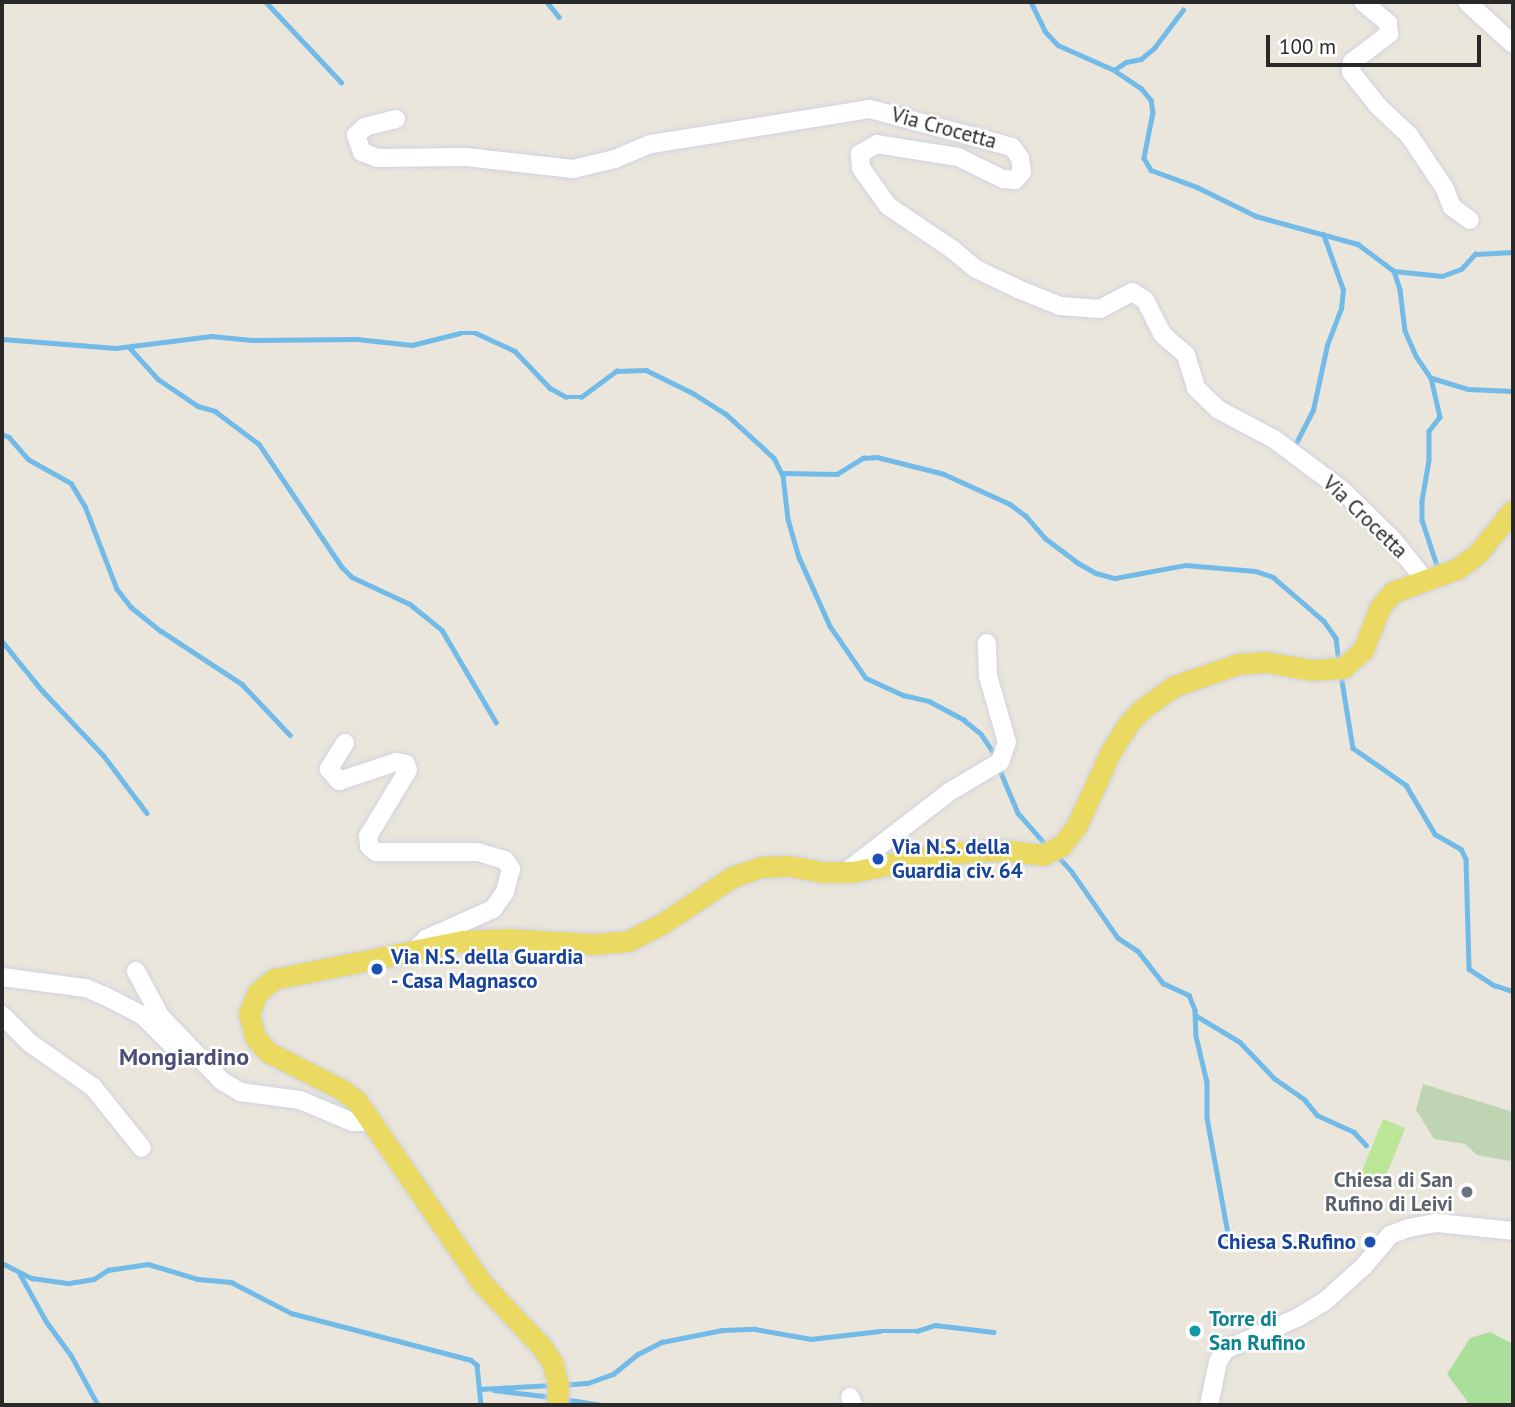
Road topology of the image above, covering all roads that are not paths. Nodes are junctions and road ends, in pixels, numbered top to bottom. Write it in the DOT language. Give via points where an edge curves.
graph roads {
  1 [pos="1363,2"];
  2 [pos="1467,2"];
  3 [pos="1513,44"];
  4 [pos="396,119"];
  5 [pos="1470,220"];
  6 [pos="1513,510"];
  7 [pos="1426,581"];
  8 [pos="987,643"];
  9 [pos="345,743"];
  10 [pos="849,873"];
  11 [pos="414,951"];
  12 [pos="136,971"];
  13 [pos="2,977"];
  14 [pos="2,1015"];
  15 [pos="240,1092"];
  16 [pos="372,1122"];
  17 [pos="142,1148"];
  18 [pos="1513,1231"];
  19 [pos="557,1405"];
  20 [pos="1209,1405"];
  1 -- 5 [label="street" via="1388,23 1389,34 1352,62 1351,72 1409,135 1452,207"];
  2 -- 3 [label="street"];
  4 -- 7 [label="street, Via Crocetta" via="365,127 356,135 362,152 378,158 466,157 573,169 651,144 870,109 1012,147 1020,158 1016,180 1003,179 958,158 877,144 860,154 860,168 888,206 976,269 1018,289 1060,306 1100,309 1132,292 1145,300 1162,334 1186,355 1196,388 1219,410 1274,439 1342,490 1393,540"];
  6 -- 7 [label="main road" via="1478,553 1457,569"];
  7 -- 10 [label="main road" via="1393,592 1380,607 1363,650 1340,669 1238,664 1174,686 1128,724 1076,827 1061,846 1043,855 1000,850 938,854"];
  8 -- 10 [label="street" via="988,676 1007,742 1000,762 949,792"];
  9 -- 11 [label="street" via="330,769 339,781 396,762 406,764 408,770 368,836 369,846 376,852 478,852 505,860 511,869 505,892 493,909 426,939"];
  10 -- 11 [label="main road" via="789,866 745,872 628,941 463,940"];
  11 -- 16 [label="main road" via="274,979 258,992 250,1013 256,1037 268,1052 339,1088 357,1101"];
  12 -- 15 [label="street" via="160,1016 222,1082"];
  13 -- 15 [label="street" via="86,988 130,1008 216,1085"];
  14 -- 17 [label="street" via="30,1043 93,1087"];
  15 -- 16 [label="street" via="300,1100 352,1122"];
  16 -- 19 [label="main road" via="482,1283 542,1347 553,1364"];
  18 -- 20 [label="street" via="1437,1223 1390,1235 1324,1302 1225,1350"];
}
